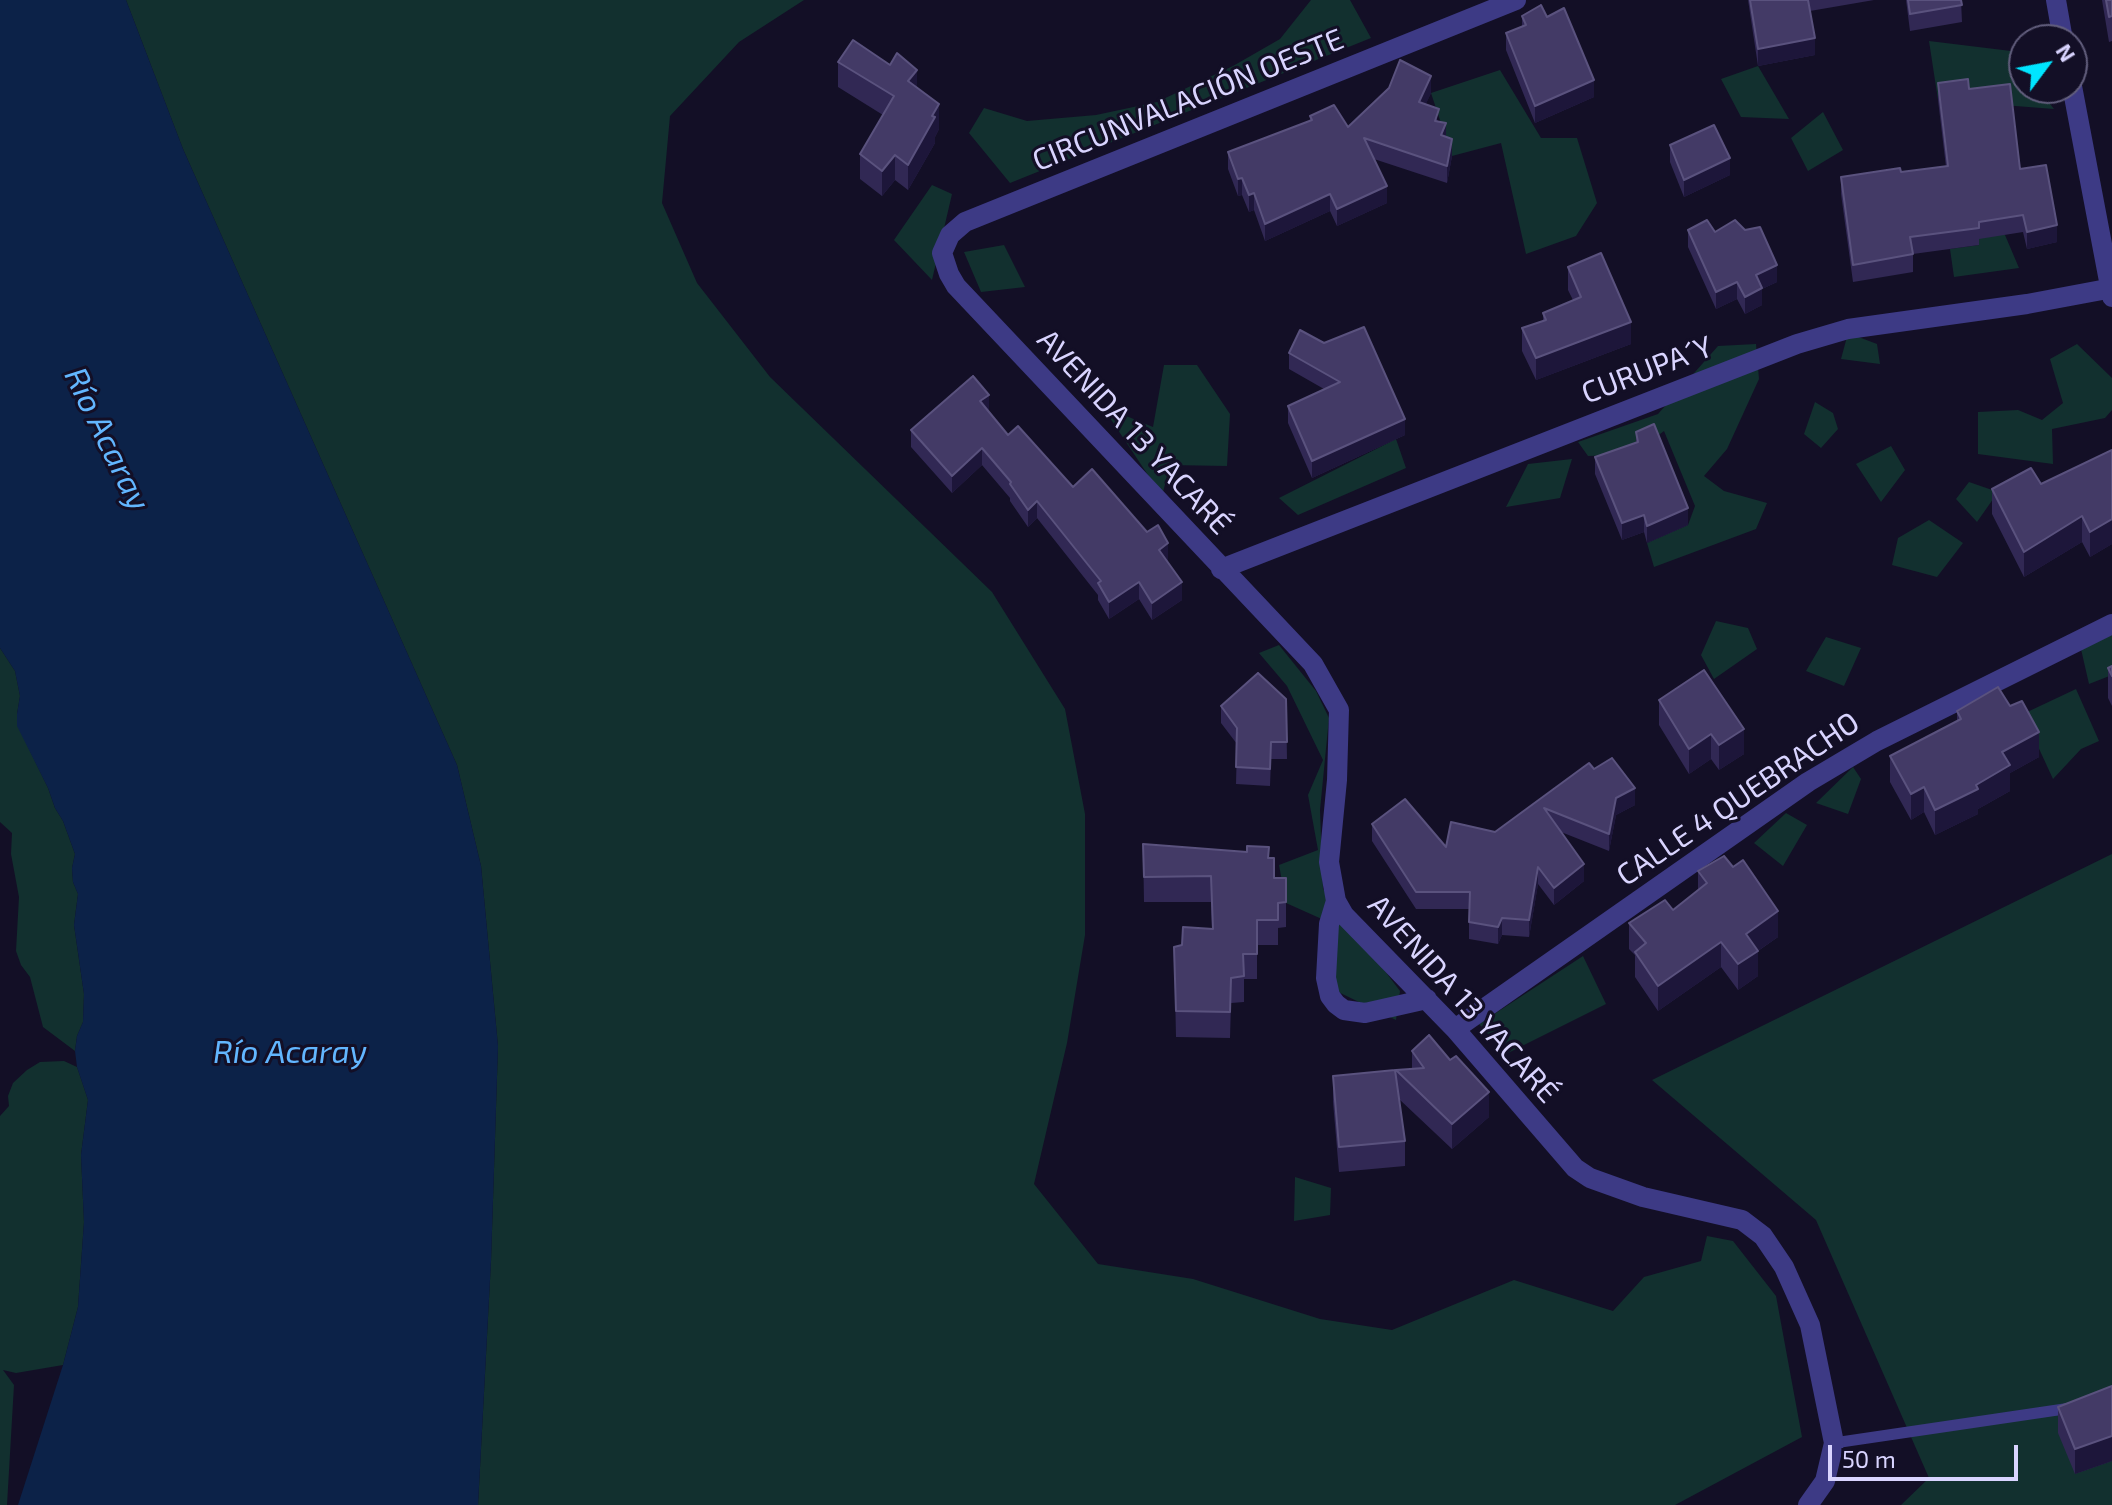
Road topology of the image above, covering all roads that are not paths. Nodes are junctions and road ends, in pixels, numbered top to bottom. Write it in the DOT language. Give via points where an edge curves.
graph roads {
  1 [pos="1516,0"];
  2 [pos="2056,0"];
  3 [pos="2060,24"];
  4 [pos="2075,104"];
  5 [pos="942,253"];
  6 [pos="2111,291"];
  7 [pos="1221,569"];
  8 [pos="2112,624"];
  9 [pos="1336,901"];
  10 [pos="1427,999"];
  11 [pos="1455,1029"];
  12 [pos="2081,1407"];
  13 [pos="1834,1443"];
  14 [pos="1808,1505"];
  1 -- 5 [label="street, CIRCUNVALACIÓN OESTE" via="965,222 950,235"];
  2 -- 3 [label="street"];
  4 -- 6 [label="street"];
  5 -- 7 [label="street, AVENIDA 13 YACARÉ" via="956,286"];
  6 -- 7 [label="street, CURUPA´Y" via="1848,329 1797,344"];
  7 -- 9 [label="street, AVENIDA 13 YACARÉ" via="1313,664 1339,710 1329,862"];
  8 -- 11 [label="street, CALLE 4 QUEBRACHO" via="1877,741 1808,782"];
  9 -- 10 [label="street, AVENIDA 13 YACARÉ"];
  9 -- 10 [label="street" via="1326,978 1336,1004 1365,1013"];
  10 -- 11 [label="street, AVENIDA 13 YACARÉ"];
  11 -- 13 [label="street, AVENIDA 13 YACARÉ" via="1575,1168 1643,1197 1742,1220 1763,1236 1784,1267 1810,1325"];
  12 -- 13 [label="lane"];
  13 -- 14 [label="street" via="1825,1481"];
}
